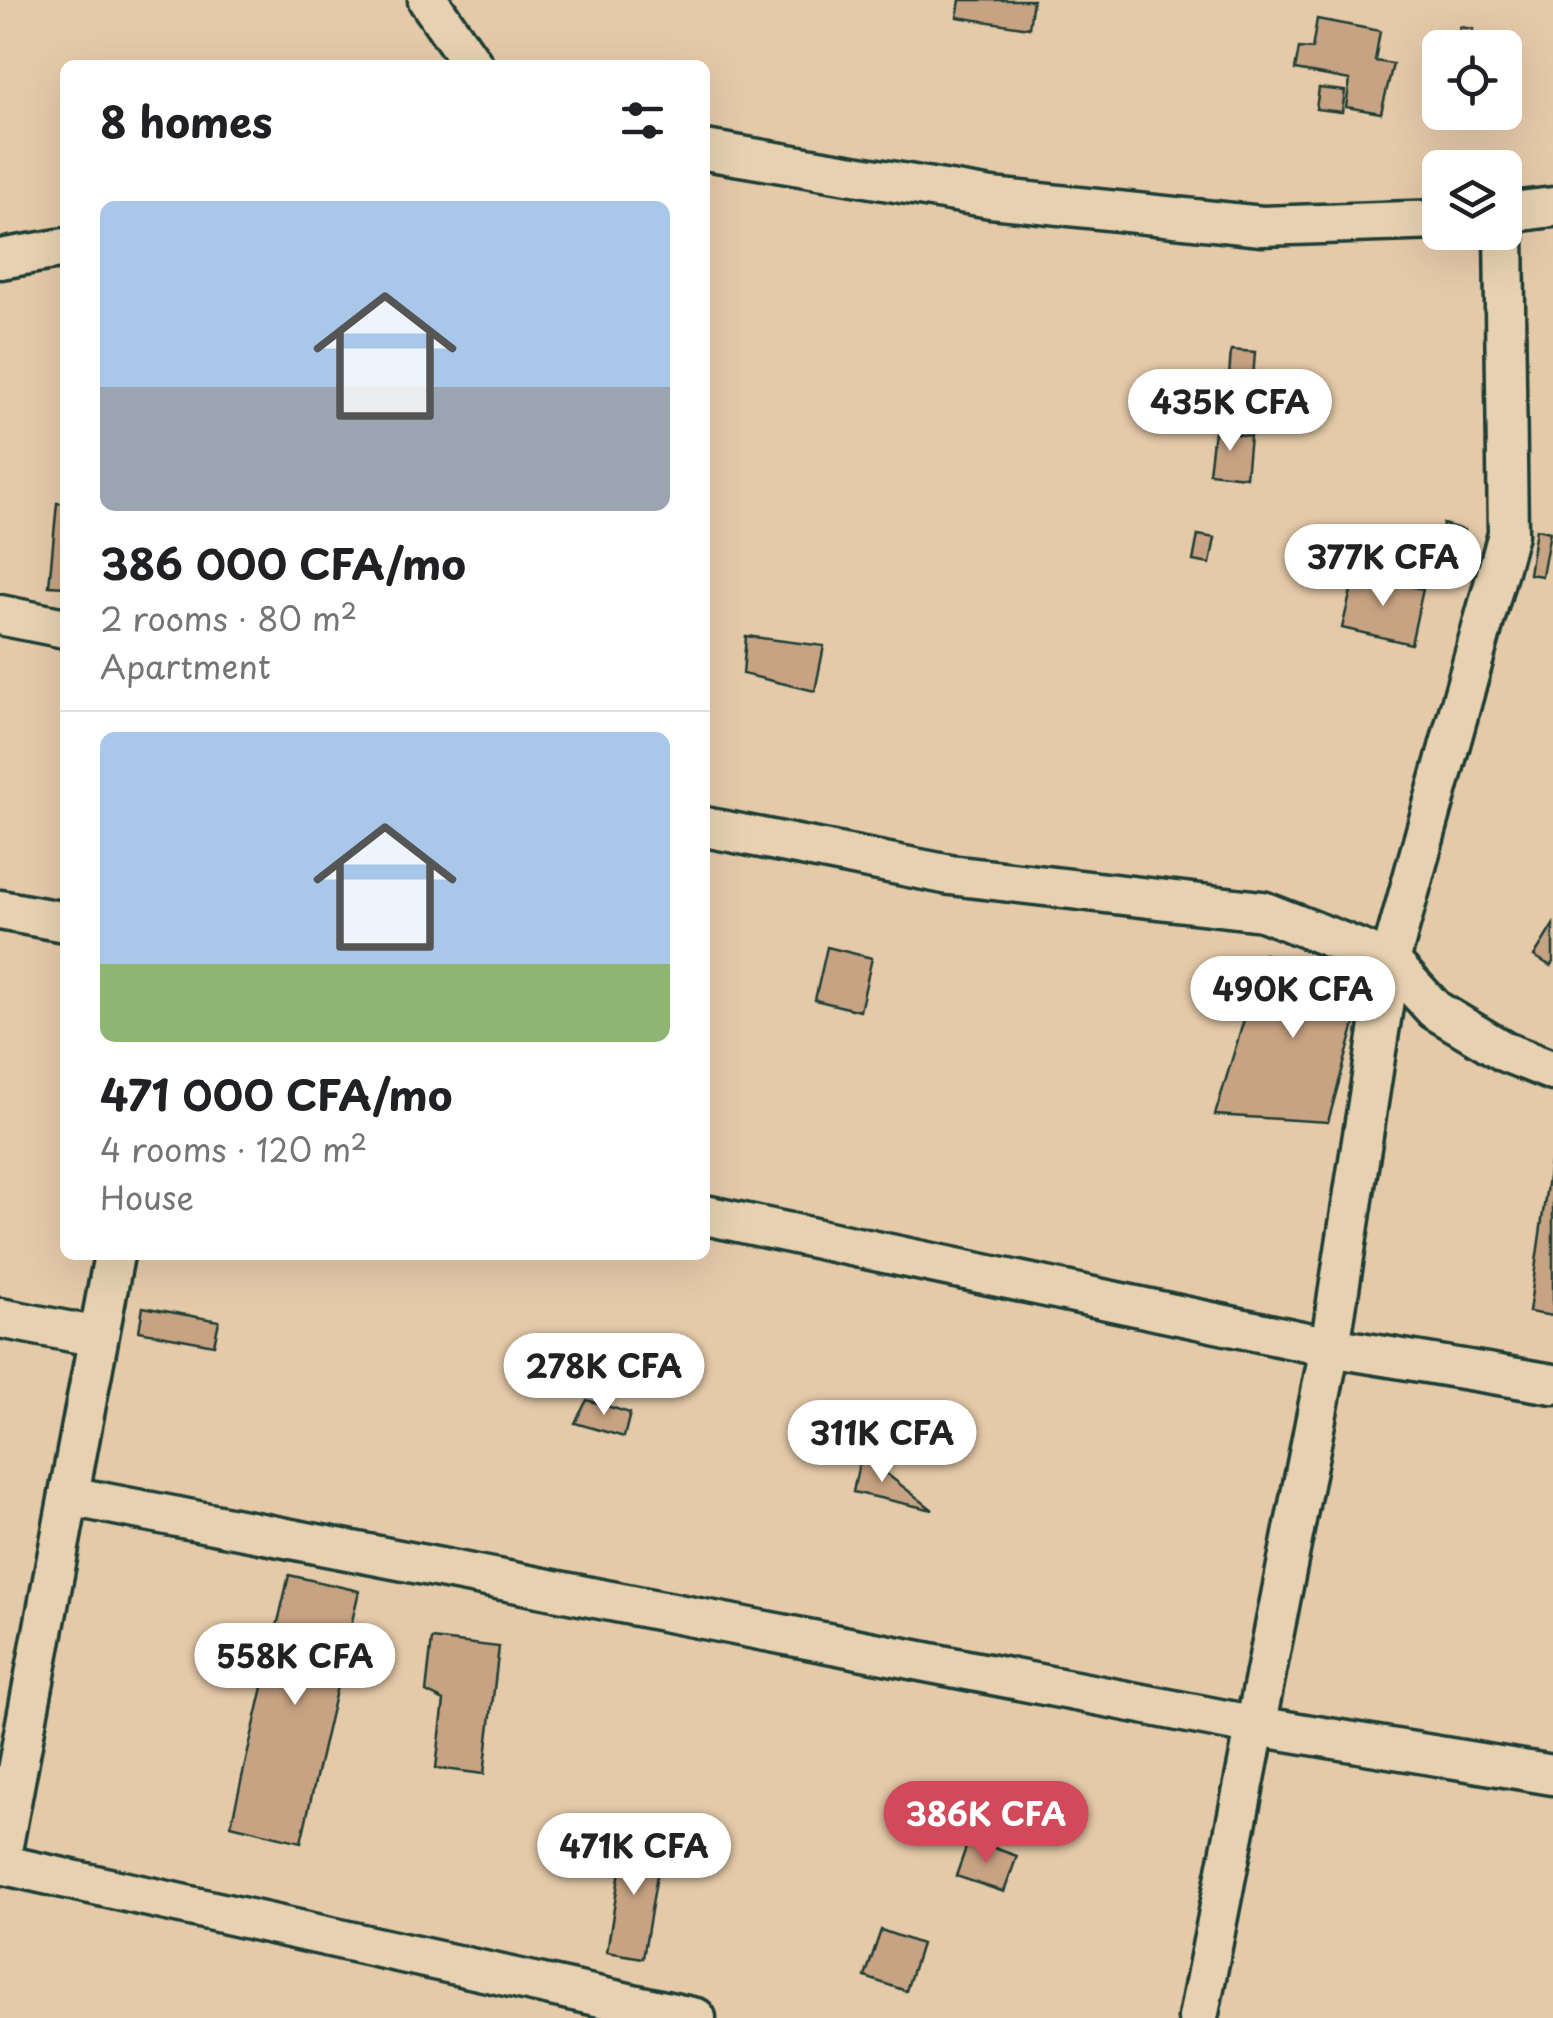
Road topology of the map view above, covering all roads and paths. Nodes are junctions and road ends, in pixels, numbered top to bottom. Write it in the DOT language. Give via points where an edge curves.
graph roads {
  1 [pos="428,0"];
  2 [pos="469,60"];
  3 [pos="710,151"];
  4 [pos="1553,207"];
  5 [pos="1522,211"];
  6 [pos="1422,221"];
  7 [pos="60,249"];
  8 [pos="1504,250"];
  9 [pos="0,259"];
  10 [pos="0,615"];
  11 [pos="60,627"];
  12 [pos="710,828"];
  13 [pos="0,910"];
  14 [pos="60,921"];
  15 [pos="1390,961"];
  16 [pos="1553,1072"];
  17 [pos="710,1216"];
  18 [pos="113,1260"];
  19 [pos="0,1318"];
  20 [pos="98,1337"];
  21 [pos="1330,1347"];
  22 [pos="1553,1384"];
  23 [pos="69,1496"];
  24 [pos="14,1712"];
  25 [pos="1256,1726"];
  26 [pos="1553,1775"];
  27 [pos="0,1863"];
  28 [pos="696,2018"];
  29 [pos="1198,2018"];
  1 -- 2 [label="street"];
  3 -- 6 [label="street" via="991,198 1262,226"];
  4 -- 5 [label="street"];
  7 -- 9 [label="street"];
  8 -- 15 [label="street" via="1508,534"];
  10 -- 11 [label="street"];
  12 -- 15 [label="street" via="950,875 1262,911"];
  13 -- 14 [label="street"];
  15 -- 16 [label="street" via="1435,1010 1504,1052"];
  15 -- 21 [label="street"];
  17 -- 21 [label="street"];
  18 -- 20 [label="street"];
  19 -- 20 [label="street"];
  20 -- 23 [label="street"];
  21 -- 22 [label="street"];
  21 -- 25 [label="street"];
  23 -- 24 [label="street"];
  23 -- 25 [label="street"];
  24 -- 27 [label="street"];
  25 -- 26 [label="street"];
  25 -- 29 [label="street"];
  27 -- 28 [label="street"];
}
